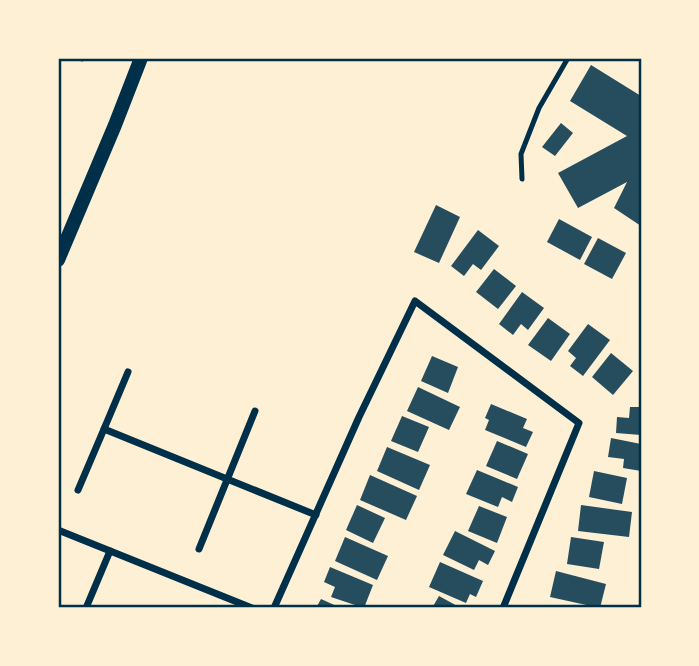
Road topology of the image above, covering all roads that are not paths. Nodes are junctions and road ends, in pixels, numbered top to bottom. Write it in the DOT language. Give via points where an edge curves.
graph roads {
  1 [pos="141,58"];
  2 [pos="568,58"];
  3 [pos="522,179"];
  4 [pos="62,239"];
  5 [pos="58,260"];
  6 [pos="128,372"];
  7 [pos="255,411"];
  8 [pos="104,429"];
  9 [pos="228,480"];
  10 [pos="78,491"];
  11 [pos="316,515"];
  12 [pos="58,530"];
  13 [pos="199,549"];
  14 [pos="110,551"];
  15 [pos="86,608"];
  16 [pos="252,608"];
  17 [pos="274,608"];
  18 [pos="503,608"];
  1 -- 4 [label="main road" via="116,125"];
  2 -- 3 [label="lane" via="539,108 521,154"];
  4 -- 5 [label="main road"];
  6 -- 8 [label="street"];
  7 -- 9 [label="street"];
  8 -- 9 [label="street"];
  8 -- 10 [label="street"];
  9 -- 11 [label="street"];
  9 -- 13 [label="street"];
  11 -- 17 [label="street"];
  11 -- 18 [label="street" via="415,301 579,423"];
  12 -- 14 [label="street"];
  14 -- 15 [label="street"];
  14 -- 16 [label="street"];
}
